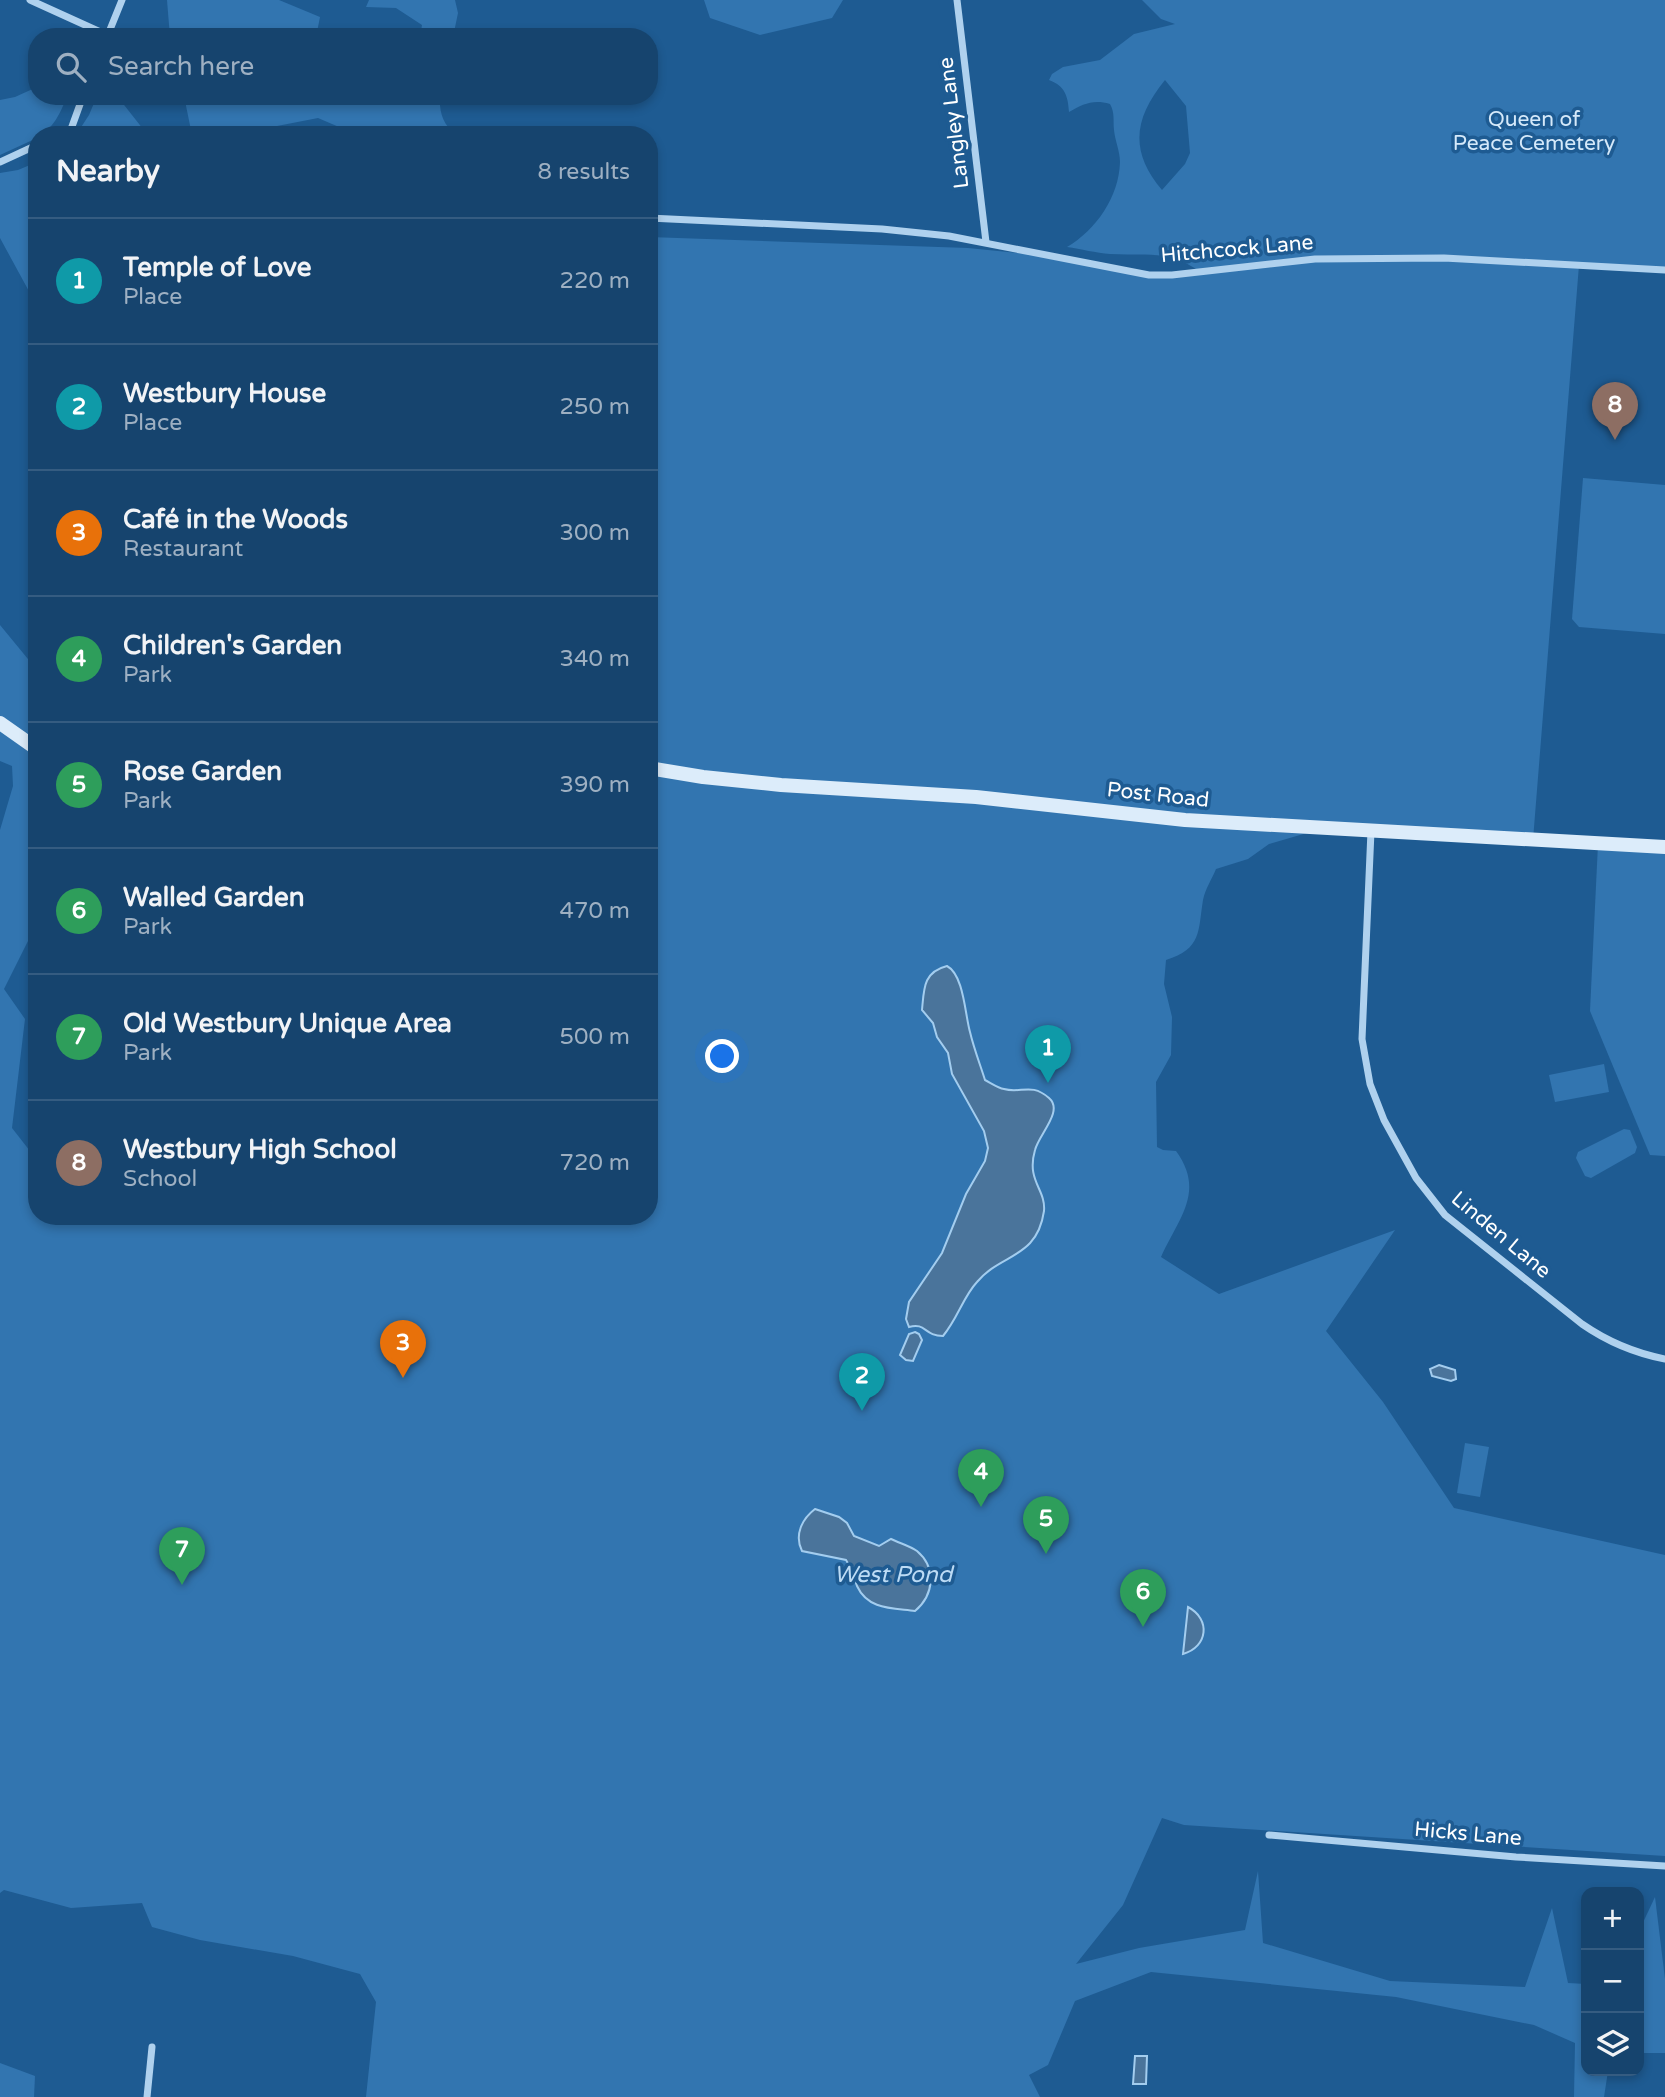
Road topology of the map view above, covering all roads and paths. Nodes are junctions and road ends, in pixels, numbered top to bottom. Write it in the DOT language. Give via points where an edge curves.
graph roads {
  1 [pos="30,0"];
  2 [pos="122,0"];
  3 [pos="957,0"];
  4 [pos="90,28"];
  5 [pos="110,28"];
  6 [pos="79,105"];
  7 [pos="69,126"];
  8 [pos="28,149"];
  9 [pos="0,162"];
  10 [pos="658,218"];
  11 [pos="986,242"];
  12 [pos="1665,270"];
  13 [pos="0,723"];
  14 [pos="28,743"];
  15 [pos="658,770"];
  16 [pos="1371,831"];
  17 [pos="1665,848"];
  18 [pos="1665,1359"];
  19 [pos="1269,1835"];
  20 [pos="1665,1866"];
  21 [pos="152,2047"];
  22 [pos="147,2097"];
  1 -- 4 [label="street"];
  2 -- 5 [label="street"];
  3 -- 11 [label="street, Langley Lane"];
  6 -- 7 [label="street"];
  8 -- 9 [label="street"];
  10 -- 11 [label="street, Hitchcock Lane" via="882,229"];
  11 -- 12 [label="street, Hitchcock Lane" via="1149,275 1328,259 1444,258"];
  13 -- 14 [label="main road"];
  15 -- 16 [label="main road, Post Road" via="781,785 963,796 1185,820"];
  16 -- 17 [label="main road, Post Road"];
  16 -- 18 [label="street, Linden Lane" via="1362,1039 1370,1084 1409,1167 1445,1215 1582,1324 1624,1349"];
  19 -- 20 [label="street, Hicks Lane"];
  21 -- 22 [label="street"];
}
